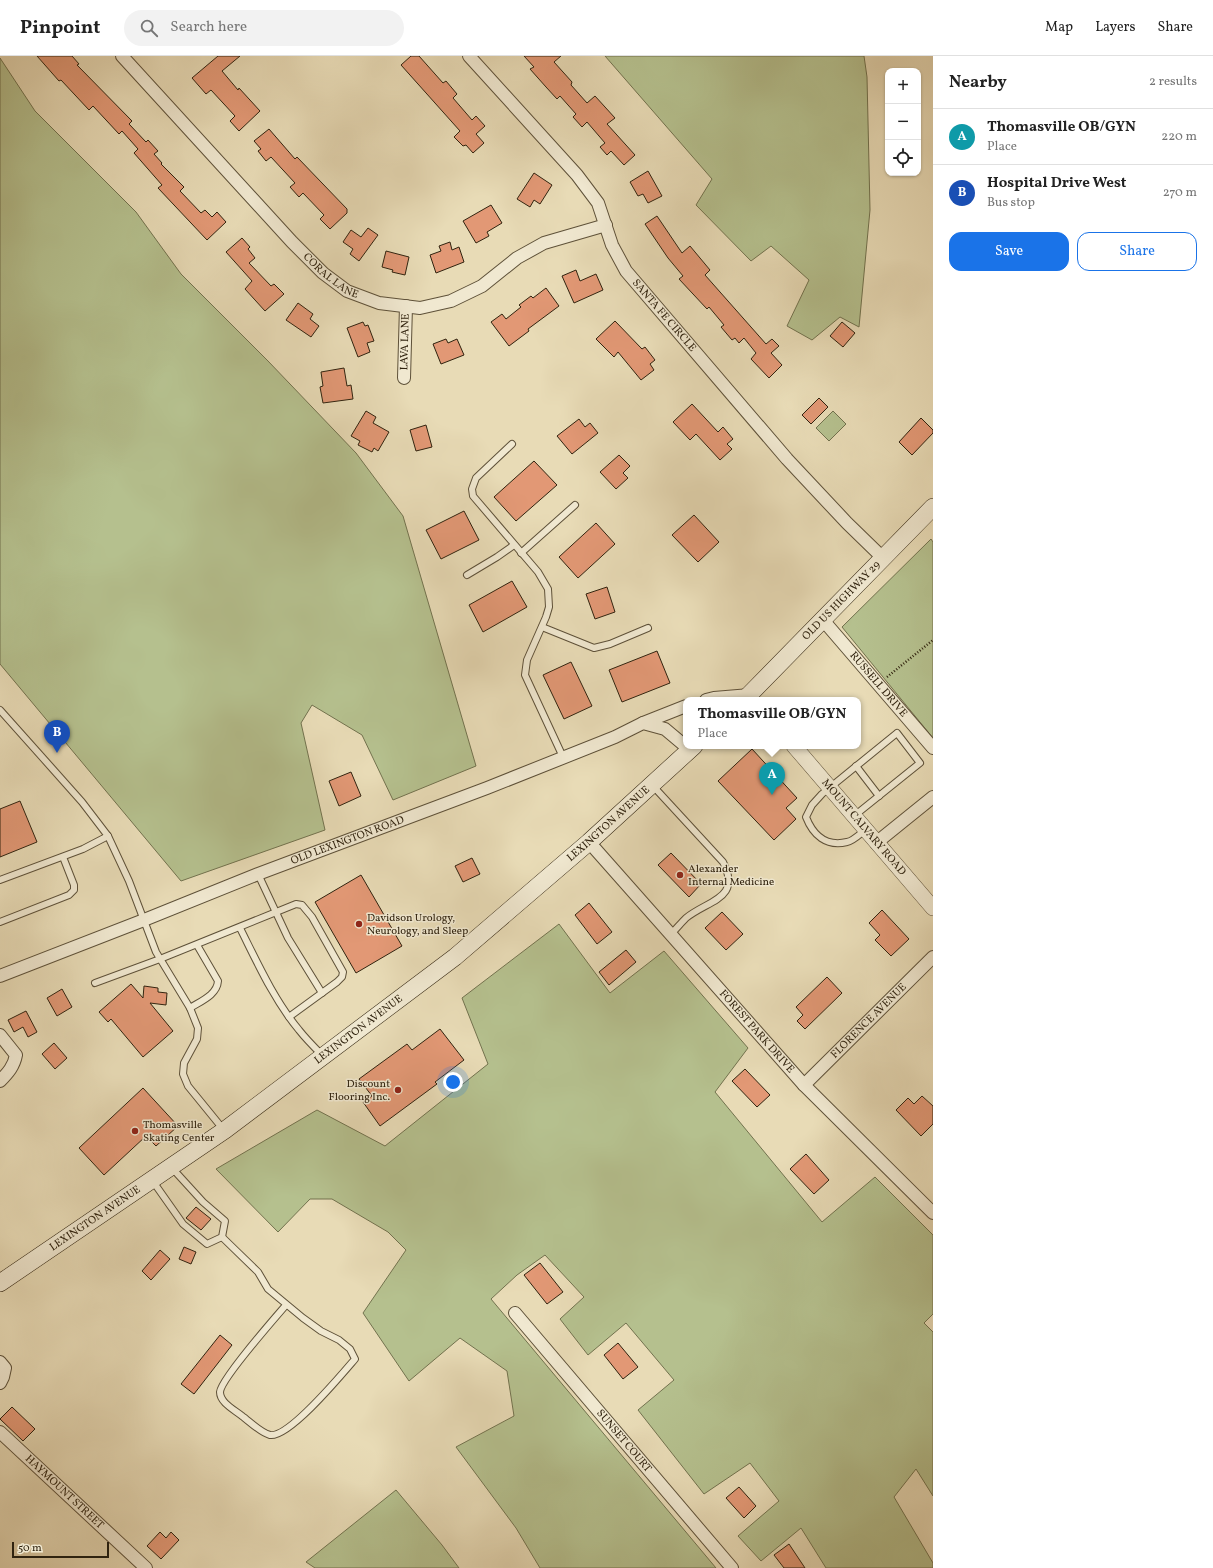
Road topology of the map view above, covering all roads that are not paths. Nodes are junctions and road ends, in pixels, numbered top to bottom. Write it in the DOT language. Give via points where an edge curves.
graph roads {
  1 [pos="122,56"];
  2 [pos="469,56"];
  3 [pos="606,226"];
  4 [pos="406,306"];
  5 [pos="404,378"];
  6 [pos="512,444"];
  7 [pos="575,505"];
  8 [pos="932,510"];
  9 [pos="514,545"];
  10 [pos="521,553"];
  11 [pos="883,558"];
  12 [pos="467,576"];
  13 [pos="823,620"];
  14 [pos="542,627"];
  15 [pos="648,628"];
  16 [pos="751,697"];
  17 [pos="683,707"];
  18 [pos="0,710"];
  19 [pos="643,723"];
  20 [pos="683,742"];
  21 [pos="933,748"];
  22 [pos="691,749"];
  23 [pos="796,749"];
  24 [pos="563,757"];
  25 [pos="856,766"];
  26 [pos="652,784"];
  27 [pos="829,788"];
  28 [pos="879,796"];
  29 [pos="933,797"];
  30 [pos="854,816"];
  31 [pos="865,830"];
  32 [pos="108,836"];
  33 [pos="589,842"];
  34 [pos="876,842"];
  35 [pos="63,857"];
  36 [pos="258,874"];
  37 [pos="0,880"];
  38 [pos="933,908"];
  39 [pos="276,913"];
  40 [pos="144,920"];
  41 [pos="0,922"];
  42 [pos="240,928"];
  43 [pos="671,934"];
  44 [pos="197,945"];
  45 [pos="933,957"];
  46 [pos="160,960"];
  47 [pos="0,976"];
  48 [pos="95,983"];
  49 [pos="322,993"];
  50 [pos="190,1008"];
  51 [pos="289,1017"];
  52 [pos="0,1036"];
  53 [pos="323,1056"];
  54 [pos="0,1081"];
  55 [pos="804,1085"];
  56 [pos="225,1130"];
  57 [pos="171,1167"];
  58 [pos="152,1180"];
  59 [pos="933,1213"];
  60 [pos="222,1237"];
  61 [pos="0,1283"];
  62 [pos="286,1305"];
  63 [pos="515,1313"];
  64 [pos="0,1362"];
  65 [pos="0,1383"];
  66 [pos="0,1432"];
  67 [pos="146,1568"];
  68 [pos="732,1568"];
  1 -- 4 [label="street, CORAL LANE" via="323,273 347,291 379,303"];
  2 -- 3 [label="street, SANTA FE CIRCLE" via="577,175 598,203"];
  3 -- 4 [label="street, CORAL LANE" via="544,243 517,258 482,286 451,301 420,308"];
  3 -- 11 [label="street, SANTA FE CIRCLE" via="612,245 626,271 787,459"];
  4 -- 5 [label="street, LAVA LANE"];
  6 -- 9 [label="lane" via="476,478 472,489 473,496"];
  7 -- 10 [label="lane"];
  8 -- 11 [label="main road, OLD US HIGHWAY 29"];
  9 -- 10 [label="lane"];
  9 -- 12 [label="lane"];
  10 -- 14 [label="lane" via="538,572 548,589 549,607"];
  11 -- 13 [label="main road, OLD US HIGHWAY 29"];
  13 -- 16 [label="main road, OLD US HIGHWAY 29"];
  13 -- 21 [label="street, RUSSELL DRIVE"];
  14 -- 15 [label="lane" via="594,648"];
  14 -- 24 [label="lane" via="526,660 525,675"];
  17 -- 19 [label="street, OLD LEXINGTON ROAD"];
  18 -- 32 [label="lane" via="82,802"];
  19 -- 20 [label="street" via="665,729"];
  19 -- 24 [label="street, OLD LEXINGTON ROAD"];
  22 -- 26 [label="main road, LEXINGTON AVENUE"];
  23 -- 27 [label="street, MOUNT CALVARY ROAD"];
  24 -- 36 [label="street, OLD LEXINGTON ROAD"];
  25 -- 27 [label="lane"];
  25 -- 28 [label="lane"];
  25 -- 28 [label="lane" via="897,734 920,762"];
  26 -- 33 [label="main road, LEXINGTON AVENUE"];
  26 -- 43 [label="lane" via="728,872 729,882 725,891 715,901 686,918"];
  27 -- 30 [label="street, MOUNT CALVARY ROAD"];
  27 -- 31 [label="lane" via="812,804 806,817 815,835 825,841 848,842"];
  28 -- 30 [label="lane"];
  29 -- 34 [label="street"];
  30 -- 31 [label="street, MOUNT CALVARY ROAD"];
  31 -- 34 [label="street, MOUNT CALVARY ROAD"];
  32 -- 35 [label="lane" via="83,850"];
  32 -- 40 [label="lane" via="130,881"];
  33 -- 43 [label="street, FOREST PARK DRIVE"];
  33 -- 53 [label="main road, LEXINGTON AVENUE" via="455,957"];
  34 -- 38 [label="street, MOUNT CALVARY ROAD"];
  35 -- 37 [label="lane"];
  35 -- 41 [label="lane" via="74,890 69,895"];
  36 -- 39 [label="lane"];
  36 -- 40 [label="street, OLD LEXINGTON ROAD"];
  39 -- 42 [label="lane"];
  39 -- 49 [label="lane" via="288,938"];
  39 -- 49 [label="lane" via="296,904 302,905 312,916 343,972 342,977"];
  40 -- 46 [label="lane"];
  40 -- 47 [label="street, OLD LEXINGTON ROAD"];
  42 -- 44 [label="lane"];
  42 -- 51 [label="lane"];
  43 -- 55 [label="street, FOREST PARK DRIVE"];
  44 -- 46 [label="lane"];
  44 -- 50 [label="lane" via="218,981 213,993"];
  45 -- 55 [label="street, FLORENCE AVENUE"];
  46 -- 48 [label="lane"];
  46 -- 50 [label="lane"];
  49 -- 51 [label="lane"];
  50 -- 56 [label="lane" via="198,1028 197,1039 184,1063 183,1074 188,1086"];
  51 -- 53 [label="lane"];
  52 -- 54 [label="street" via="16,1055 10,1071"];
  53 -- 56 [label="main road, LEXINGTON AVENUE"];
  55 -- 59 [label="street, FOREST PARK DRIVE"];
  56 -- 57 [label="main road, LEXINGTON AVENUE"];
  57 -- 58 [label="main road, LEXINGTON AVENUE"];
  57 -- 60 [label="lane" via="203,1202 225,1221"];
  58 -- 60 [label="lane" via="183,1224 207,1244"];
  58 -- 61 [label="main road, LEXINGTON AVENUE"];
  60 -- 62 [label="lane" via="258,1272 268,1289"];
  62 -- 62 [label="lane" via="321,1331 339,1340 350,1349 355,1359 327,1392 287,1428 279,1434 270,1434 256,1427 222,1400 220,1392 228,1375"];
  63 -- 68 [label="street, SUNSET COURT"];
  64 -- 65 [label="street" via="5,1368"];
  66 -- 67 [label="street, HAYMOUNT STREET"];
}
